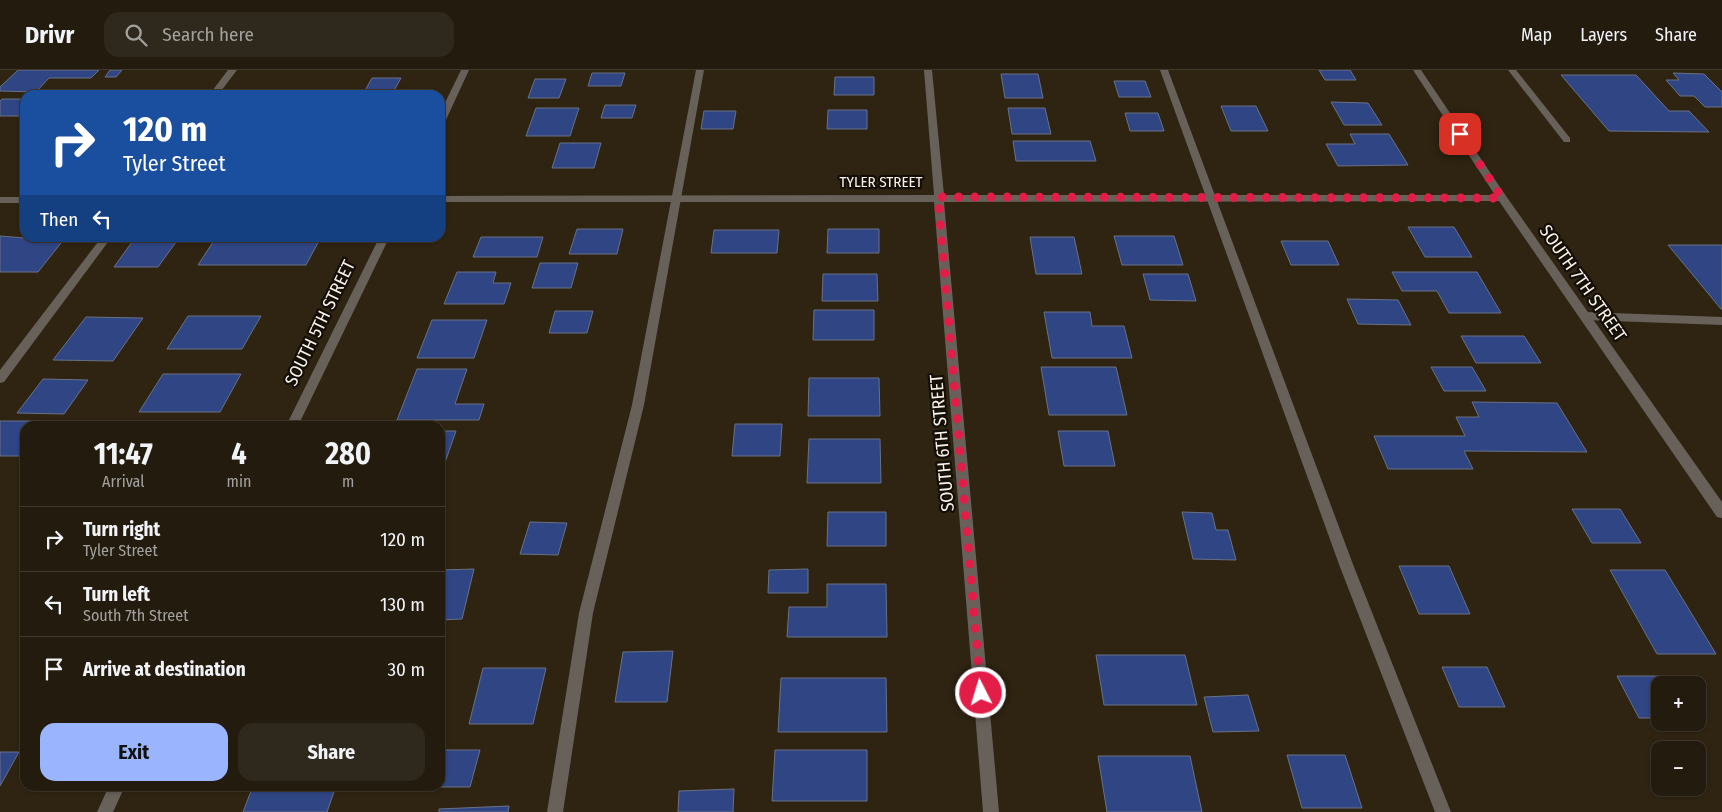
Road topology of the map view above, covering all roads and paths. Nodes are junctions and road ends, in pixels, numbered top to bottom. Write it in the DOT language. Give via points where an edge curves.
graph roads {
  1 [pos="233,70"];
  2 [pos="465,70"];
  3 [pos="700,70"];
  4 [pos="928,70"];
  5 [pos="1164,70"];
  6 [pos="1418,70"];
  7 [pos="1512,70"];
  8 [pos="218,90"];
  9 [pos="445,112"];
  10 [pos="1567,140"];
  11 [pos="938,197"];
  12 [pos="1212,197"];
  13 [pos="676,198"];
  14 [pos="1502,198"];
  15 [pos="445,199"];
  16 [pos="0,200"];
  17 [pos="20,200"];
  18 [pos="103,242"];
  19 [pos="382,242"];
  20 [pos="1585,316"];
  21 [pos="1722,321"];
  22 [pos="0,379"];
  23 [pos="294,421"];
  24 [pos="1722,513"];
  25 [pos="115,791"];
  26 [pos="105,812"];
  27 [pos="555,812"];
  28 [pos="991,812"];
  29 [pos="1443,812"];
  1 -- 8 [label="street"];
  2 -- 9 [label="street"];
  3 -- 13 [label="street"];
  4 -- 11 [label="street, SOUTH 6TH STREET"];
  5 -- 12 [label="street"];
  6 -- 14 [label="street, SOUTH 7TH STREET"];
  7 -- 10 [label="street"];
  11 -- 12 [label="street, TYLER STREET"];
  11 -- 13 [label="street, TYLER STREET"];
  11 -- 28 [label="street, SOUTH 6TH STREET"];
  12 -- 14 [label="street, TYLER STREET"];
  12 -- 29 [label="street" via="1347,567"];
  13 -- 15 [label="street, TYLER STREET"];
  13 -- 27 [label="street" via="638,405 586,613"];
  14 -- 20 [label="street, SOUTH 7TH STREET"];
  16 -- 17 [label="street"];
  18 -- 22 [label="street"];
  19 -- 23 [label="street, SOUTH 5TH STREET"];
  20 -- 21 [label="street"];
  20 -- 24 [label="street, SOUTH 7TH STREET"];
  25 -- 26 [label="street"];
}
